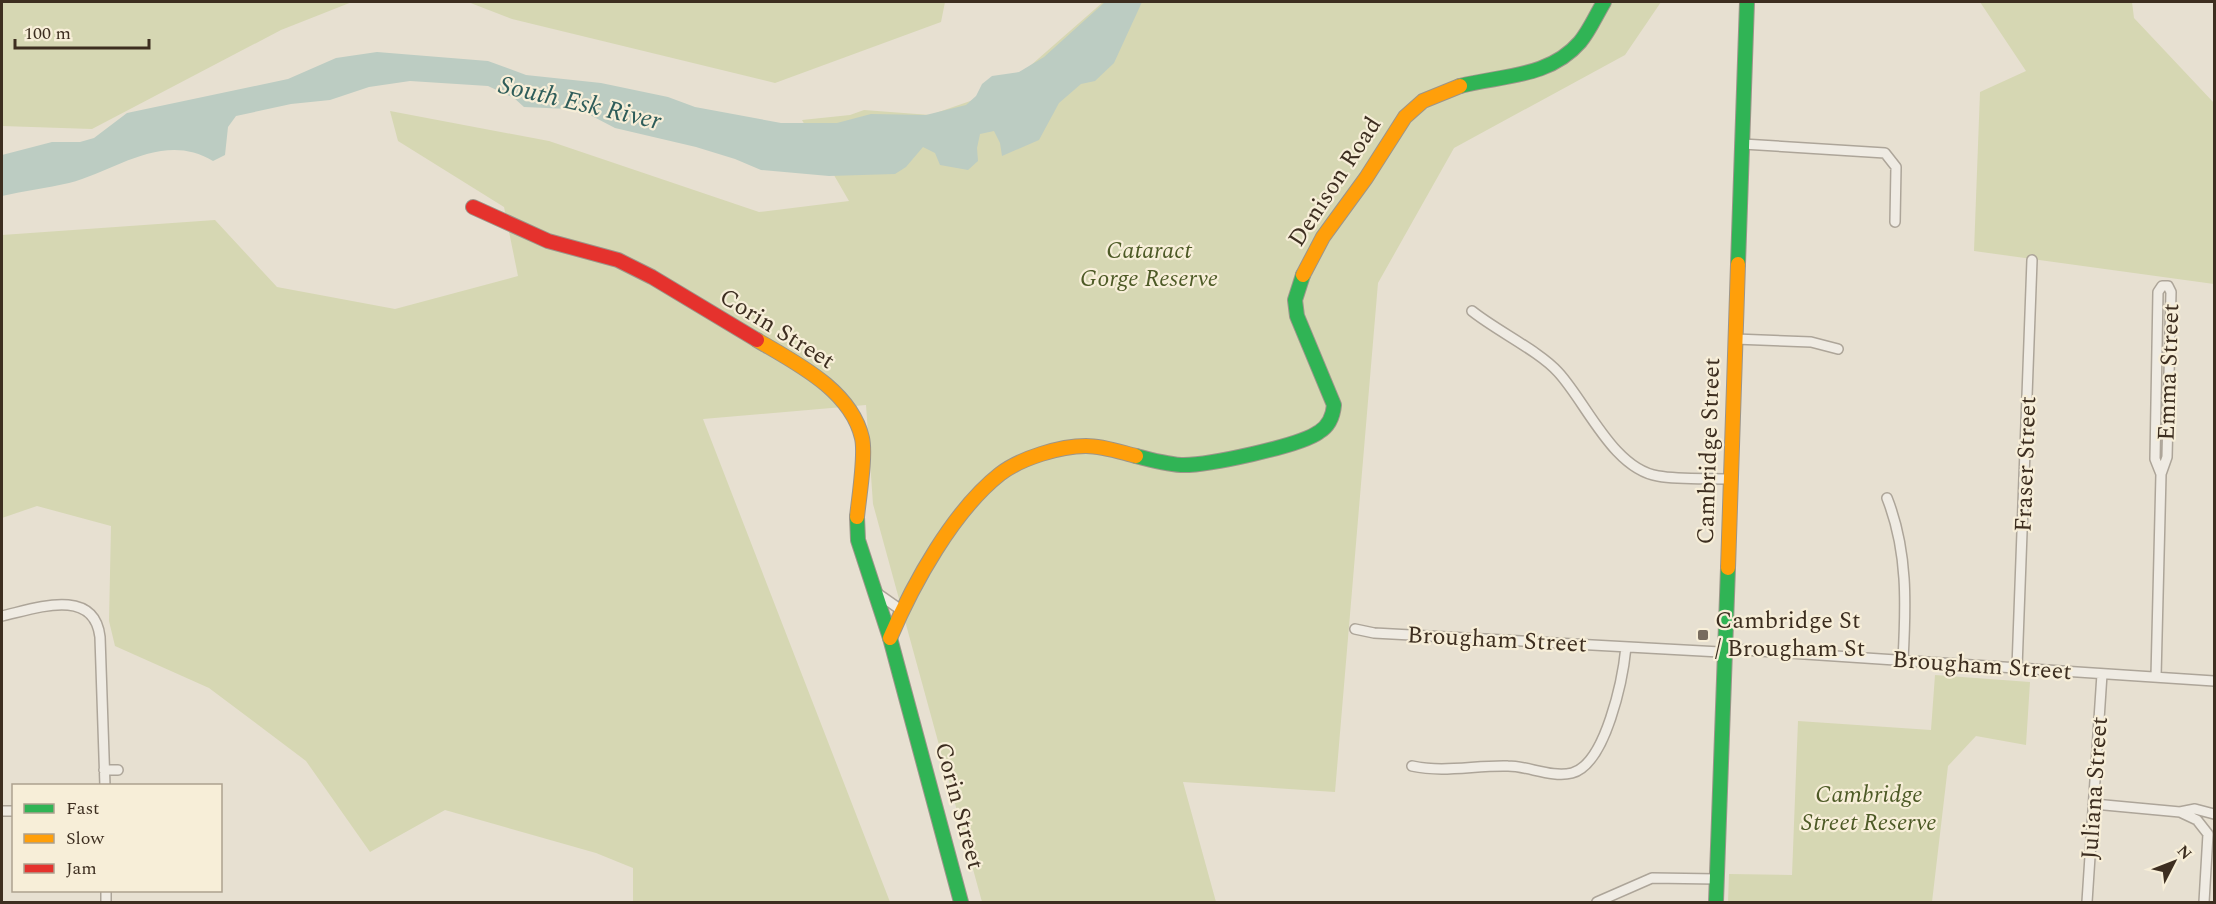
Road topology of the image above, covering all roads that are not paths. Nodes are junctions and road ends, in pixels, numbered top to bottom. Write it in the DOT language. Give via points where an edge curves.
graph roads {
  1 [pos="1604,2"];
  2 [pos="1747,2"];
  3 [pos="1743,144"];
  4 [pos="473,207"];
  5 [pos="1895,222"];
  6 [pos="2032,260"];
  7 [pos="1472,311"];
  8 [pos="1735,339"];
  9 [pos="1838,349"];
  10 [pos="2161,474"];
  11 [pos="1731,479"];
  12 [pos="1887,498"];
  13 [pos="874,591"];
  14 [pos="901,610"];
  15 [pos="2,616"];
  16 [pos="1355,629"];
  17 [pos="890,638"];
  18 [pos="1626,647"];
  19 [pos="1725,650"];
  20 [pos="1904,660"];
  21 [pos="2017,668"];
  22 [pos="2102,674"];
  23 [pos="2156,677"];
  24 [pos="2214,681"];
  25 [pos="1412,766"];
  26 [pos="104,770"];
  27 [pos="118,770"];
  28 [pos="105,784"];
  29 [pos="2094,804"];
  30 [pos="2180,812"];
  31 [pos="2214,814"];
  32 [pos="1716,879"];
  33 [pos="961,903"];
  34 [pos="1597,903"];
  35 [pos="1716,903"];
  36 [pos="2087,903"];
  37 [pos="2204,903"];
  1 -- 14 [label="street, Denison Road" via="1579,43 1556,64 1533,74 1468,84 1416,106 1400,122 1366,178 1325,232 1309,260 1295,299 1334,405 1334,415 1315,436 1194,465 1084,446 1019,464 986,487"];
  2 -- 3 [label="street, Cambridge Street"];
  3 -- 5 [label="street" via="1885,153 1896,167"];
  3 -- 8 [label="street, Cambridge Street"];
  4 -- 13 [label="street, Corin Street" via="548,241 618,260 787,357 843,401 863,440 858,540"];
  6 -- 21 [label="street, Fraser Street"];
  7 -- 11 [label="street" via="1552,365 1606,439 1630,462 1658,476"];
  8 -- 9 [label="street" via="1811,342"];
  8 -- 11 [label="street, Cambridge Street"];
  10 -- 10 [label="street, Emma Street" via="2155,459 2158,292 2162,286 2168,286 2171,292 2167,457"];
  10 -- 23 [label="street, Emma Street"];
  11 -- 19 [label="street, Cambridge Street"];
  12 -- 20 [label="street" via="1897,523 1906,580"];
  13 -- 14 [label="street"];
  13 -- 17 [label="street, Corin Street"];
  14 -- 17 [label="street, Denison Road"];
  15 -- 26 [label="street" via="70,604 96,622 100,638"];
  16 -- 18 [label="street, Brougham Street"];
  17 -- 33 [label="street, Corin Street"];
  18 -- 19 [label="street, Brougham Street"];
  18 -- 25 [label="street" via="1615,704 1594,755 1578,770 1562,774 1511,766 1444,770"];
  19 -- 20 [label="street, Brougham Street"];
  19 -- 32 [label="street, Cambridge Street"];
  20 -- 21 [label="street, Brougham Street"];
  21 -- 22 [label="street, Brougham Street"];
  22 -- 23 [label="street, Brougham Street"];
  22 -- 29 [label="street, Juliana Street"];
  23 -- 24 [label="street, Brougham Street"];
  26 -- 27 [label="street"];
  26 -- 28 [label="street"];
  29 -- 30 [label="street"];
  29 -- 36 [label="street, Juliana Street"];
  30 -- 31 [label="street" via="2195,809"];
  30 -- 37 [label="street" via="2197,820 2208,834"];
  32 -- 34 [label="street" via="1652,878"];
  32 -- 35 [label="street, Cambridge Street"];
}
